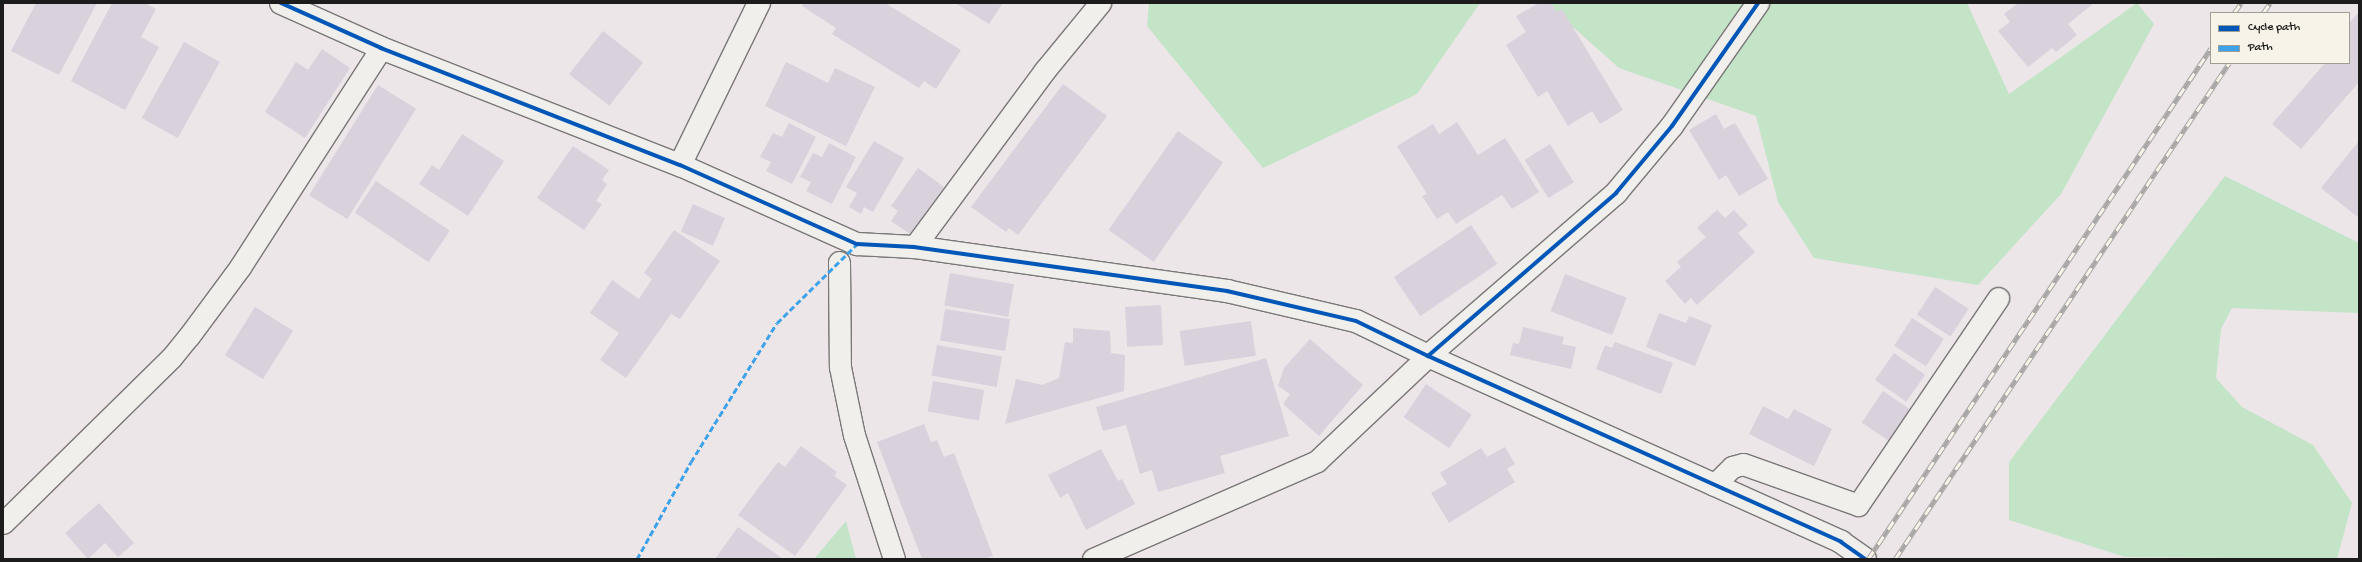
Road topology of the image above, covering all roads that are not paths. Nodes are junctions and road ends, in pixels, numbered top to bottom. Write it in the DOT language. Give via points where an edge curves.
graph roads {
  1 [pos="281,3"];
  2 [pos="759,3"];
  3 [pos="1100,3"];
  4 [pos="1758,3"];
  5 [pos="381,48"];
  6 [pos="680,165"];
  7 [pos="914,247"];
  8 [pos="839,262"];
  9 [pos="1998,298"];
  10 [pos="1428,356"];
  11 [pos="1714,485"];
  12 [pos="3,523"];
  13 [pos="894,559"];
  14 [pos="1093,559"];
  15 [pos="1865,559"];
  1 -- 5 [label="street"];
  2 -- 6 [label="street"];
  3 -- 7 [label="lane" via="1045,70"];
  4 -- 10 [label="street" via="1672,126 1616,193"];
  5 -- 6 [label="street"];
  5 -- 12 [label="lane" via="240,267 189,336 171,358"];
  6 -- 7 [label="street" via="856,244"];
  7 -- 10 [label="street" via="1227,291 1356,320"];
  8 -- 13 [label="lane" via="840,366 854,435"];
  9 -- 11 [label="lane" via="1858,505 1743,464 1732,466"];
  10 -- 11 [label="street"];
  10 -- 14 [label="lane" via="1317,462"];
  11 -- 15 [label="street" via="1841,542"];
}
